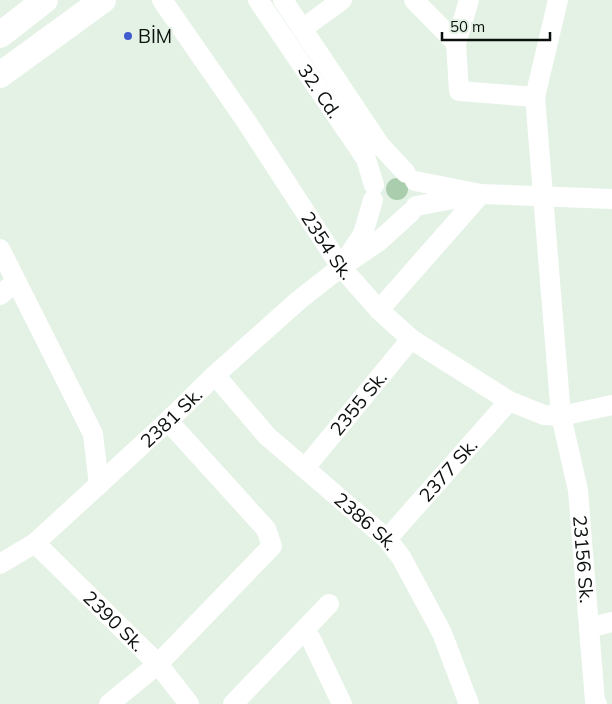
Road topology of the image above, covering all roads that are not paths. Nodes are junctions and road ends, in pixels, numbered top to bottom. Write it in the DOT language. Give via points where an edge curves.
graph roads {
  1 [pos="45,0"];
  2 [pos="103,0"];
  3 [pos="162,0"];
  4 [pos="258,0"];
  5 [pos="283,0"];
  6 [pos="342,0"];
  7 [pos="414,0"];
  8 [pos="469,0"];
  9 [pos="558,0"];
  10 [pos="302,29"];
  11 [pos="0,36"];
  12 [pos="456,43"];
  13 [pos="0,75"];
  14 [pos="535,97"];
  15 [pos="411,177"];
  16 [pos="373,192"];
  17 [pos="481,194"];
  18 [pos="544,196"];
  19 [pos="612,199"];
  20 [pos="413,209"];
  21 [pos="0,250"];
  22 [pos="341,267"];
  23 [pos="16,282"];
  24 [pos="0,295"];
  25 [pos="379,310"];
  26 [pos="410,338"];
  27 [pos="215,375"];
  28 [pos="509,400"];
  29 [pos="612,405"];
  30 [pos="561,416"];
  31 [pos="168,421"];
  32 [pos="305,468"];
  33 [pos="99,485"];
  34 [pos="387,539"];
  35 [pos="35,543"];
  36 [pos="0,564"];
  37 [pos="329,604"];
  38 [pos="612,622"];
  39 [pos="589,628"];
  40 [pos="301,633"];
  41 [pos="158,664"];
  42 [pos="598,701"];
  43 [pos="109,704"];
  44 [pos="189,704"];
  45 [pos="233,704"];
  46 [pos="342,704"];
  47 [pos="469,704"];
  1 -- 11 [label="main road"];
  2 -- 13 [label="main road"];
  3 -- 22 [label="street, 2354 Sk."];
  4 -- 16 [label="street, 32. Cd." via="366,160"];
  5 -- 10 [label="street, 32. Cd."];
  6 -- 10 [label="street"];
  7 -- 12 [label="street"];
  8 -- 12 [label="street"];
  9 -- 14 [label="street, 23156 Sk."];
  10 -- 15 [label="street, 32. Cd." via="380,145"];
  12 -- 14 [label="street" via="459,91"];
  14 -- 18 [label="street, 23156 Sk."];
  15 -- 16 [label="street" via="399,170 391,171 378,178"];
  15 -- 17 [label="street"];
  15 -- 20 [label="street" via="419,191 419,199"];
  16 -- 20 [label="street" via="376,207 388,216 404,216"];
  16 -- 22 [label="street" via="363,234"];
  17 -- 18 [label="street"];
  17 -- 20 [label="street"];
  17 -- 25 [label="street"];
  18 -- 19 [label="street"];
  18 -- 30 [label="street, 23156 Sk."];
  20 -- 22 [label="street" via="378,242"];
  21 -- 23 [label="street"];
  22 -- 25 [label="street, 2354 Sk."];
  22 -- 27 [label="street, 2381 Sk."];
  23 -- 24 [label="street"];
  23 -- 33 [label="street" via="93,434"];
  25 -- 26 [label="street, 2354 Sk."];
  26 -- 28 [label="street, 2354 Sk."];
  26 -- 32 [label="street, 2355 Sk."];
  27 -- 31 [label="street, 2381 Sk."];
  27 -- 32 [label="street, 2386 Sk." via="267,436"];
  28 -- 30 [label="street, 2354 Sk." via="544,414"];
  28 -- 34 [label="street, 2377 Sk."];
  29 -- 30 [label="street"];
  30 -- 39 [label="street, 23156 Sk." via="578,490"];
  31 -- 33 [label="street, 2381 Sk."];
  31 -- 41 [label="street" via="266,529 272,546"];
  32 -- 34 [label="street, 2386 Sk."];
  33 -- 35 [label="street, 2381 Sk."];
  34 -- 47 [label="street, 2386 Sk." via="401,557 442,633"];
  35 -- 36 [label="street, 2381 Sk."];
  35 -- 41 [label="street, 2390 Sk."];
  37 -- 40 [label="street"];
  38 -- 39 [label="street"];
  39 -- 42 [label="street, 23156 Sk."];
  40 -- 45 [label="street"];
  40 -- 46 [label="street" via="311,639"];
  41 -- 43 [label="street"];
  41 -- 44 [label="street, 2390 Sk."];
}
